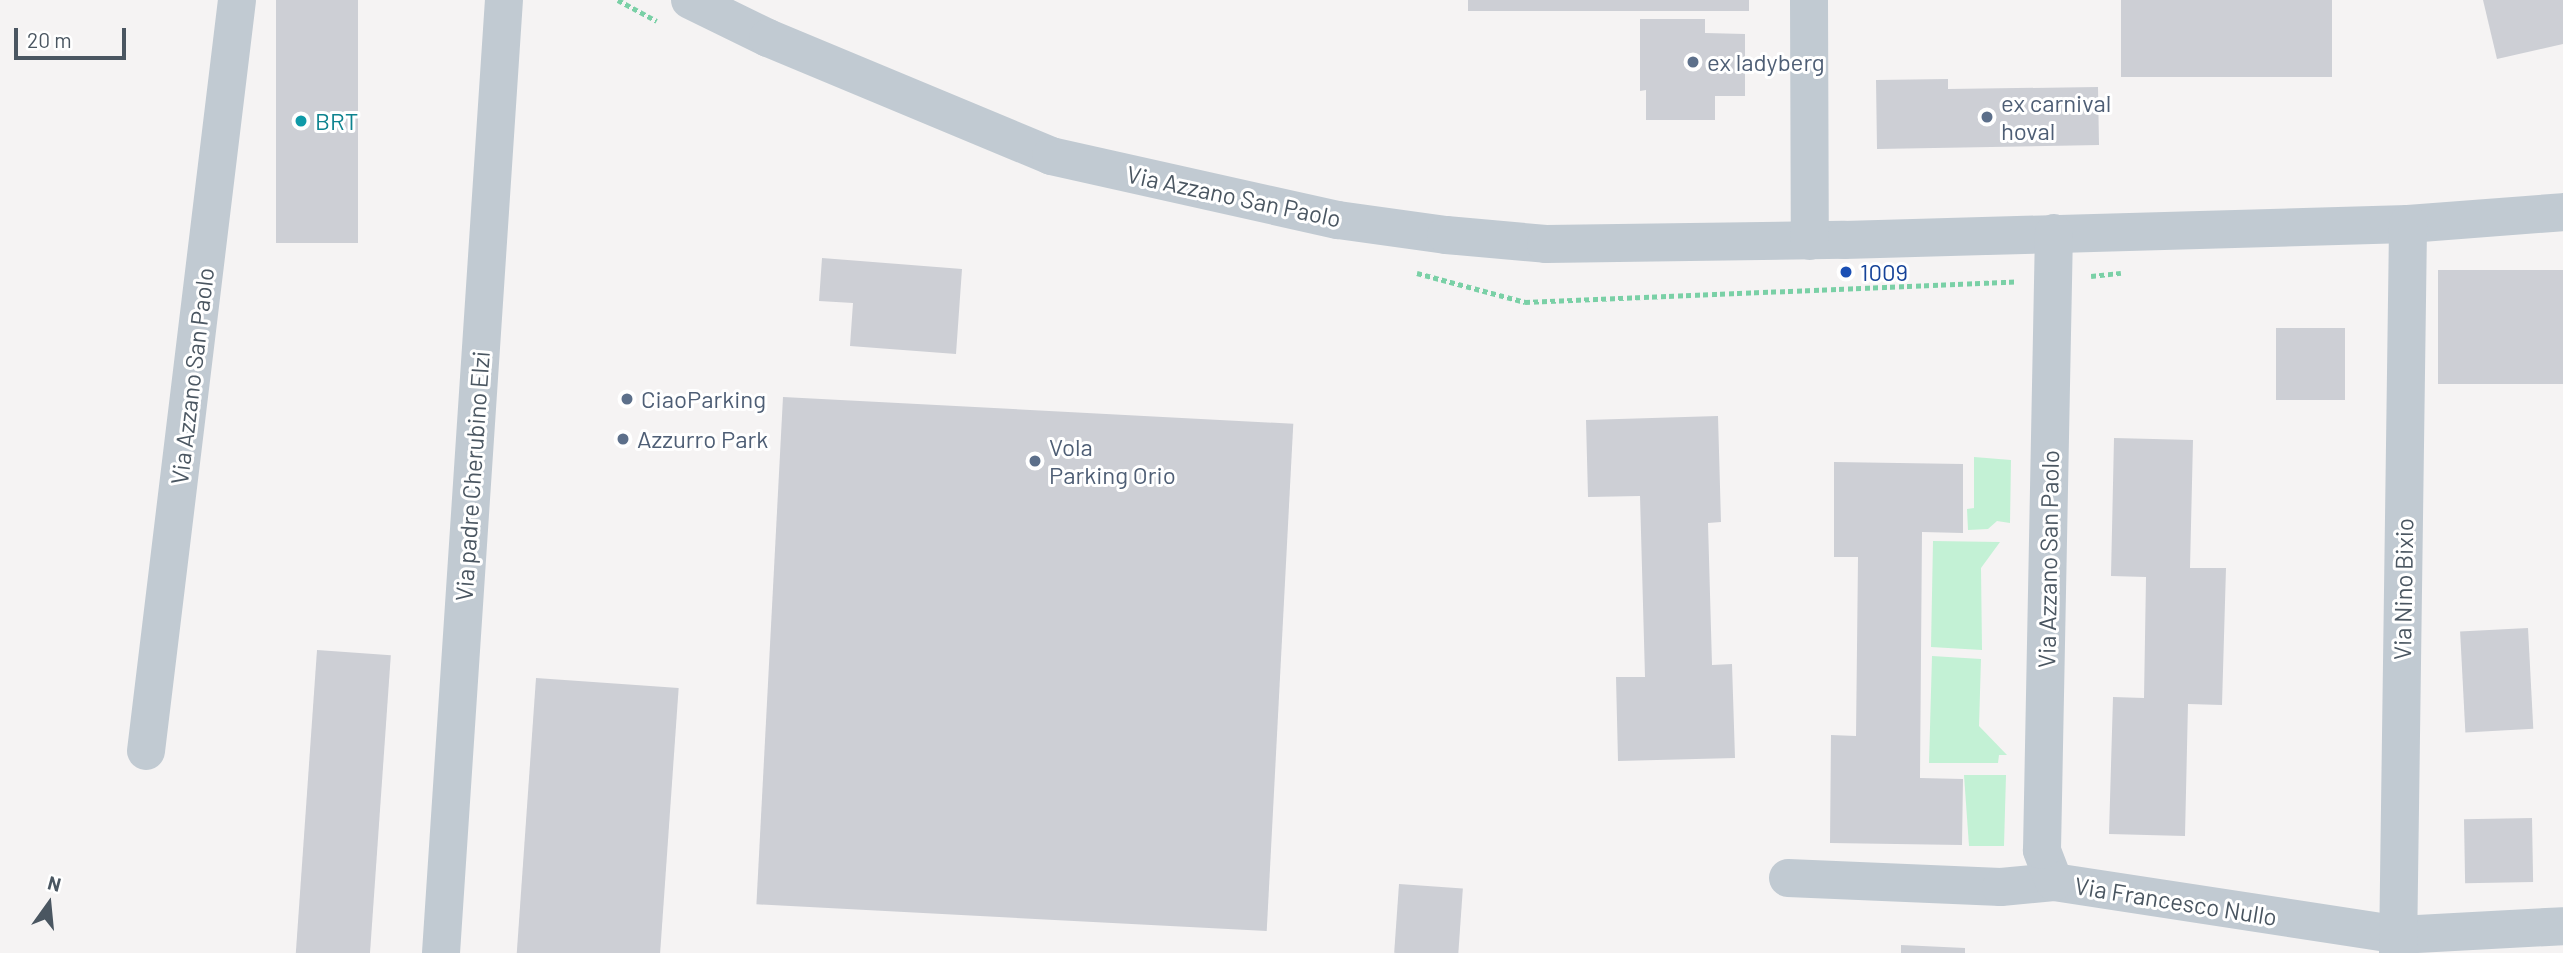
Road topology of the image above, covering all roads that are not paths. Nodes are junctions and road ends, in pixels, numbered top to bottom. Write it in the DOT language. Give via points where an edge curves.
graph roads {
  1 [pos="237,0"];
  2 [pos="504,0"];
  3 [pos="690,0"];
  4 [pos="1809,0"];
  5 [pos="2563,212"];
  6 [pos="2408,224"];
  7 [pos="2054,233"];
  8 [pos="1810,241"];
  9 [pos="146,751"];
  10 [pos="1788,878"];
  11 [pos="2054,882"];
  12 [pos="2563,926"];
  13 [pos="2399,944"];
  14 [pos="441,953"];
  1 -- 9 [label="street, Via Azzano San Paolo"];
  2 -- 14 [label="street, Via padre Cherubino Elzi"];
  3 -- 8 [label="street, Via Azzano San Paolo" via="768,38 1051,156 1338,220 1546,244"];
  4 -- 8 [label="street"];
  5 -- 6 [label="street, Via Azzano San Paolo"];
  6 -- 7 [label="street, Via Azzano San Paolo"];
  6 -- 13 [label="street, Via Nino Bixio"];
  7 -- 8 [label="street, Via Azzano San Paolo"];
  7 -- 11 [label="street, Via Azzano San Paolo" via="2042,850"];
  10 -- 11 [label="street, Via Francesco Nullo" via="2001,887"];
  11 -- 13 [label="street, Via Francesco Nullo"];
  12 -- 13 [label="street, Via Francesco Nullo"];
}
